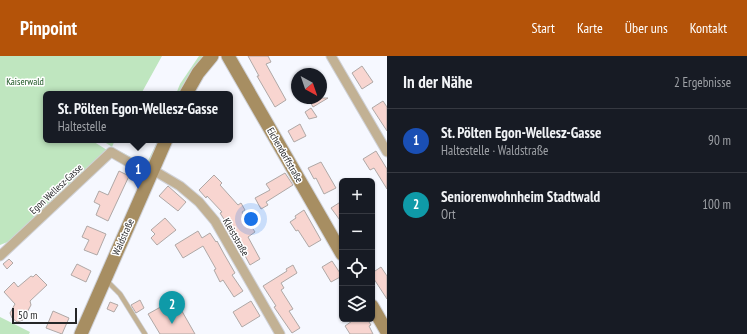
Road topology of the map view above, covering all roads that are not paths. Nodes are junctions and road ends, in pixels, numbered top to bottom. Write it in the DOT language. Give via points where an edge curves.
graph roads {
  1 [pos="212,56"];
  2 [pos="228,56"];
  3 [pos="330,56"];
  4 [pos="188,91"];
  5 [pos="165,143"];
  6 [pos="387,152"];
  7 [pos="152,173"];
  8 [pos="340,250"];
  9 [pos="0,256"];
  10 [pos="105,278"];
  11 [pos="375,311"];
  12 [pos="387,332"];
  13 [pos="81,334"];
  14 [pos="145,334"];
  15 [pos="280,334"];
  1 -- 4 [label="street"];
  2 -- 8 [label="street, Eichendorffstraße"];
  3 -- 6 [label="street"];
  5 -- 7 [label="street, Waldstraße"];
  7 -- 9 [label="street, Egon Wellesz-Gasse" via="112,152"];
  7 -- 10 [label="street, Waldstraße"];
  7 -- 15 [label="street, Kleiststraße" via="180,186 199,202 215,221"];
  10 -- 13 [label="street, Waldstraße"];
  10 -- 14 [label="lane" via="120,294"];
  11 -- 12 [label="street"];
}
